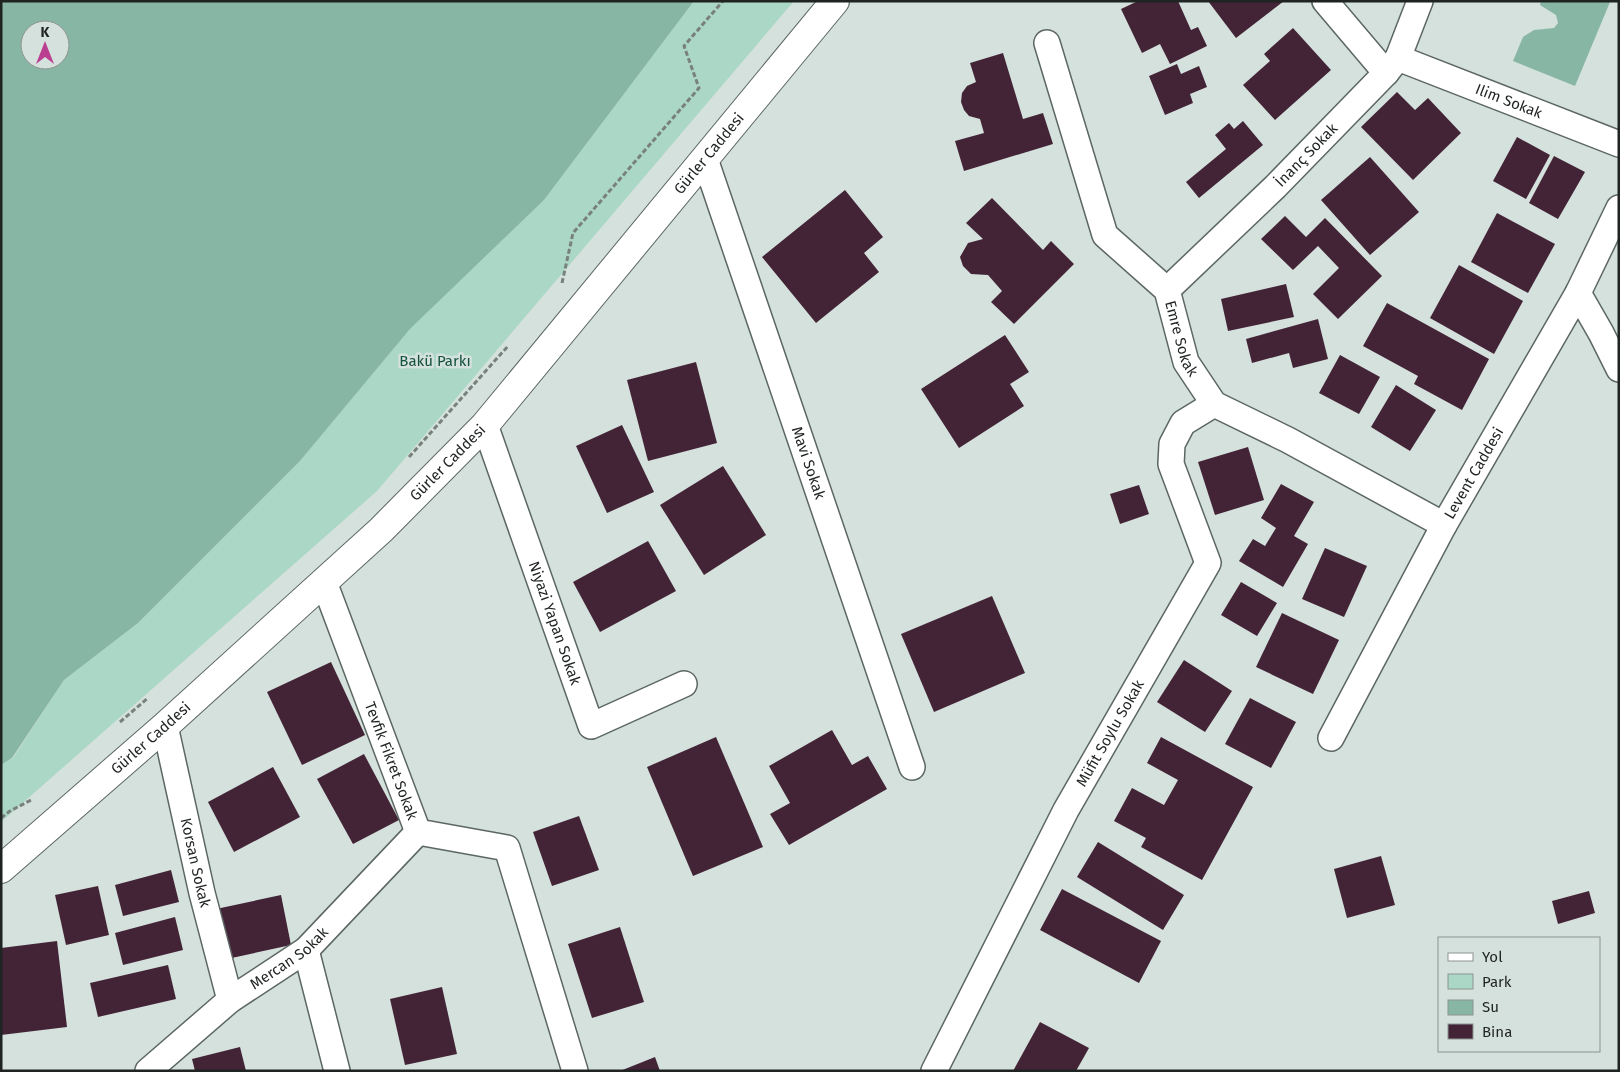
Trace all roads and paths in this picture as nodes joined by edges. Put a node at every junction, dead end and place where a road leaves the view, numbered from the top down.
1 (723, 1) edge
2 (835, 1) edge
3 (1325, 1) edge
4 (1420, 1) edge
5 (1047, 43) dead end
6 (1392, 66) junction
7 (1619, 144) edge
8 (705, 159) junction
9 (1619, 208) edge
10 (560, 289) dead end
11 (1167, 290) junction
12 (1578, 293) junction
13 (515, 340) dead end
14 (1619, 369) edge
15 (1214, 404) junction
16 (485, 424) junction
17 (403, 462) dead end
18 (1444, 524) junction
19 (324, 582) junction
20 (684, 684) dead end
21 (150, 696) dead end
22 (120, 722) dead end
23 (165, 726) junction
24 (1331, 738) dead end
25 (912, 767) dead end
26 (38, 794) dead end
27 (1, 818) edge
28 (418, 832) junction
29 (1, 869) edge
30 (306, 950) junction
31 (230, 1000) junction
32 (148, 1071) edge
33 (336, 1071) edge
34 (575, 1071) edge
35 (934, 1071) edge

1 - 10 path
2 - 8 street, Gürler Caddesi
3 - 6 street, Ilim Sokak
4 - 6 street, İnanç Sokak
5 - 11 street, Emre Sokak
6 - 7 street, Ilim Sokak
6 - 11 street, İnanç Sokak
8 - 16 street, Gürler Caddesi
8 - 25 street, Mavi Sokak
9 - 12 street, Levent Caddesi
11 - 15 street, Emre Sokak
12 - 14 street
12 - 18 street, Levent Caddesi
13 - 17 path
15 - 18 street
15 - 35 street, Müfit Soylu Sokak
16 - 19 street, Gürler Caddesi
16 - 20 street, Niyazi Yapan Sokak
18 - 24 street, Levent Caddesi
19 - 23 street, Gürler Caddesi
19 - 28 street, Tevfik Fikret Sokak
21 - 22 path
23 - 29 street, Gürler Caddesi
23 - 31 street, Korsan Sokak
26 - 27 path
28 - 30 street, Mercan Sokak
28 - 34 street, Tevfik Fikret Sokak
30 - 31 street, Mercan Sokak
30 - 33 street
31 - 32 street, Mercan Sokak

